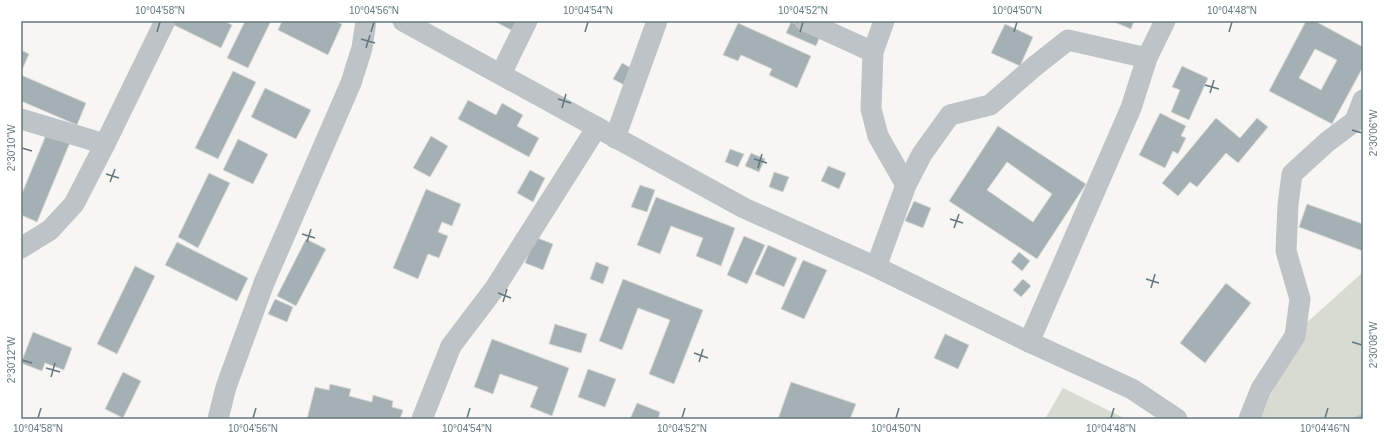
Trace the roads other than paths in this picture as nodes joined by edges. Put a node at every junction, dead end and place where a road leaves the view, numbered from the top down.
1 (165, 21) edge
2 (366, 21) edge
3 (403, 21) edge
4 (527, 21) edge
5 (657, 21) edge
6 (805, 21) edge
7 (884, 21) edge
8 (1165, 21) edge
9 (873, 52) junction
10 (1147, 58) junction
11 (501, 74) junction
12 (1363, 100) edge
13 (21, 119) edge
14 (597, 127) junction
15 (615, 138) junction
16 (105, 144) junction
17 (906, 185) junction
18 (21, 248) edge
19 (876, 267) junction
20 (1029, 342) junction
21 (218, 419) edge
22 (422, 419) edge
23 (1176, 419) edge
24 (1249, 419) edge

1 - 16 street
2 - 21 street
3 - 11 street
4 - 11 street
5 - 15 street
6 - 9 street
7 - 9 street
8 - 10 street
9 - 17 street
10 - 17 street
10 - 20 street
11 - 14 street
12 - 24 street
13 - 16 street
14 - 15 street
14 - 22 street
15 - 19 street
16 - 18 street
17 - 19 street
19 - 20 street
20 - 23 street

